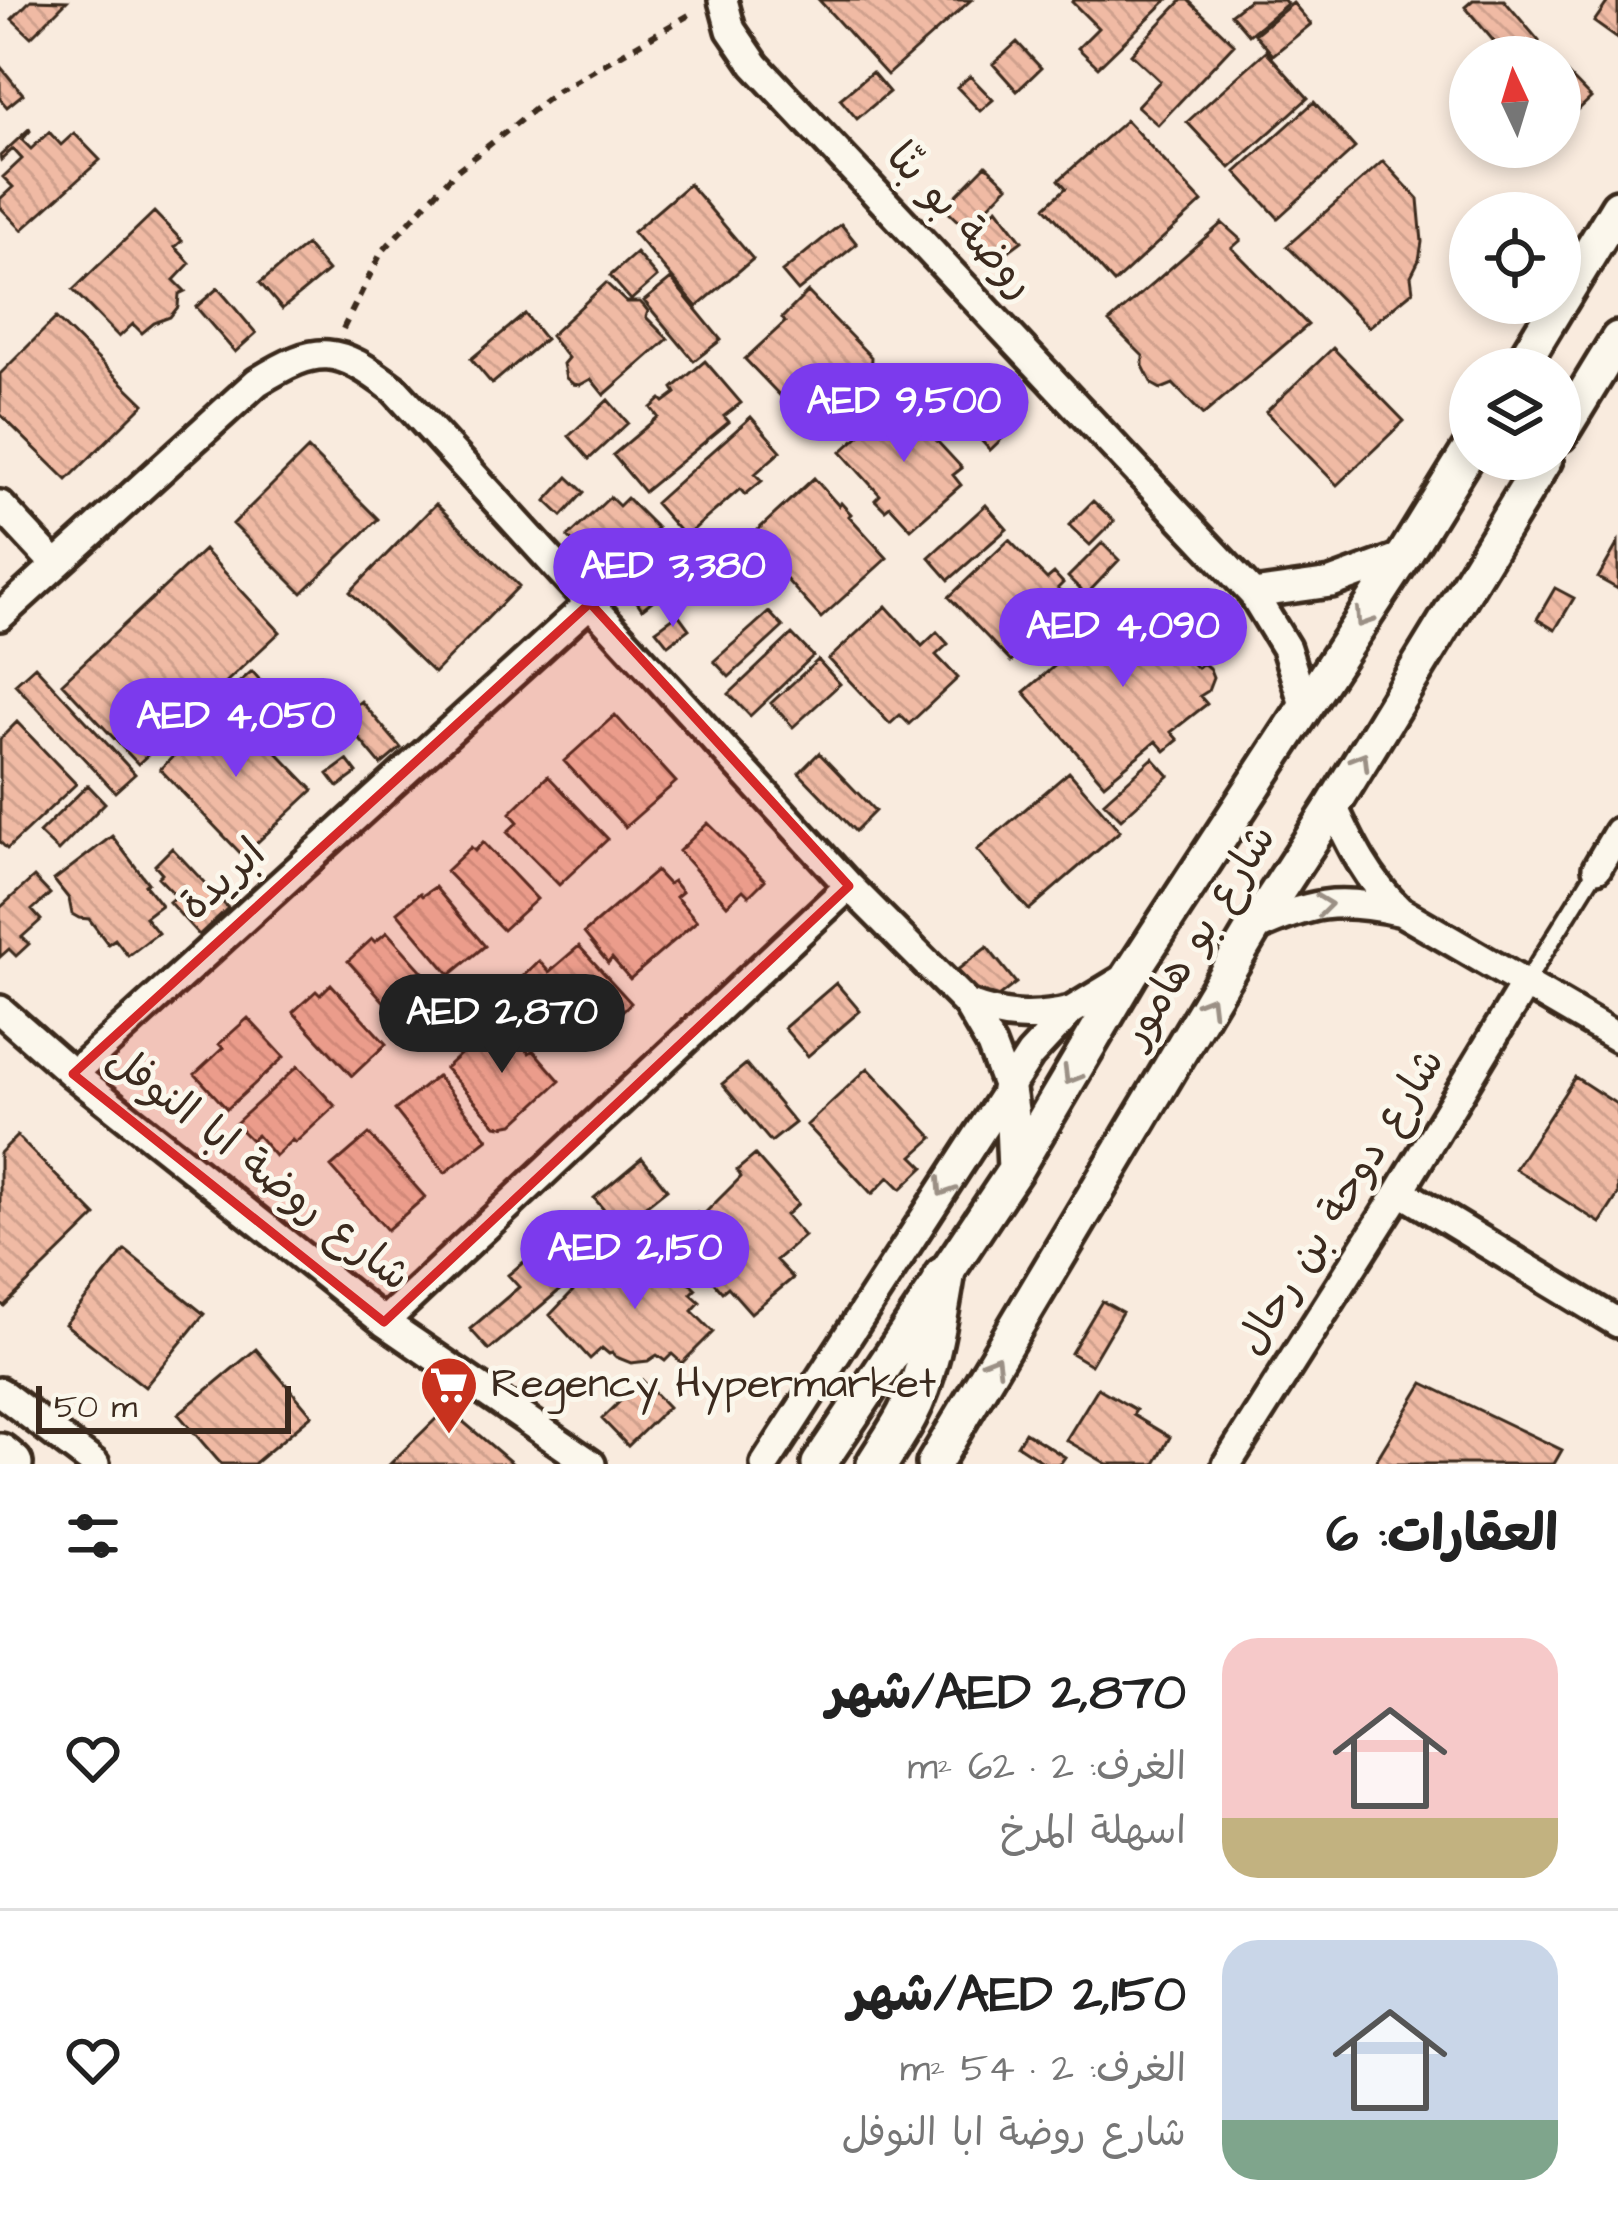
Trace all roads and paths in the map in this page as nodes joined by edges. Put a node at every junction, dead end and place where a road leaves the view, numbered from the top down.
1 (710, 5) edge
2 (1618, 207) edge
3 (1581, 268) edge
4 (1618, 339) edge
5 (330, 353) junction
6 (1581, 400) edge
7 (1451, 480) edge
8 (1532, 480) edge
9 (0, 505) edge
10 (1404, 556) junction
11 (56, 565) junction
12 (1253, 594) junction
13 (590, 603) junction
14 (0, 616) edge
15 (1305, 708) junction
16 (1333, 806) junction
17 (1618, 832) edge
18 (1597, 868) joint
19 (849, 886) junction
20 (1400, 911) junction
21 (1253, 929) junction
22 (1130, 975) junction
23 (1525, 985) junction
24 (967, 1004) junction
25 (0, 1010) edge
26 (1071, 1011) junction
27 (1618, 1038) edge
28 (73, 1074) junction
29 (1008, 1090) junction
30 (1016, 1170) junction
31 (1400, 1190) junction
32 (944, 1277) junction
33 (384, 1322) junction
34 (1618, 1323) edge
35 (0, 1392) edge
36 (0, 1454) edge
37 (12, 1464) edge
38 (95, 1464) edge
39 (591, 1464) edge
40 (765, 1464) edge
41 (819, 1464) edge
42 (877, 1464) edge
43 (934, 1464) edge
44 (1227, 1464) edge

1 - 5 path
1 - 12 street, روضة بو بنّا
2 - 3 street
4 - 6 street
5 - 11 street
5 - 13 street
7 - 10 street, شارع بو هامور
16 -> 8 street, شارع بو هامور
9 - 11 street
10 - 12 street
10 -> 15 street, شارع بو هامور
11 - 14 street
12 - 15 street, روضة بو بنّا
13 - 19 street
13 - 28 street, ابريدة
15 - 22 street, شارع بو هامور
16 - 20 street
16 - 21 street, شارع بو هامور
17 - 18 street
18 - 23 lane
19 - 24 street
19 - 33 street
21 -> 20 street
20 - 23 street
43 -> 21 street, شارع بو هامور
22 - 26 street, شارع بو هامور
22 -> 30 street, شارع بو هامور
23 - 27 street
23 - 31 street, شارع دوحة بن رحال
24 - 26 street
24 - 29 street
25 - 28 street, شارع روضة ابا النوفل
26 - 29 street, شارع بو هامور
28 - 33 street, شارع روضة ابا النوفل
29 - 30 street
29 -> 40 street, شارع بو هامور
30 - 32 street, شارع بو هامور
31 - 34 street
31 - 44 street, شارع دوحة بن رحال
32 - 41 street, شارع بو هامور
32 - 42 main road
33 - 39 street, شارع روضة ابا النوفل
35 - 38 street
36 - 37 main road

